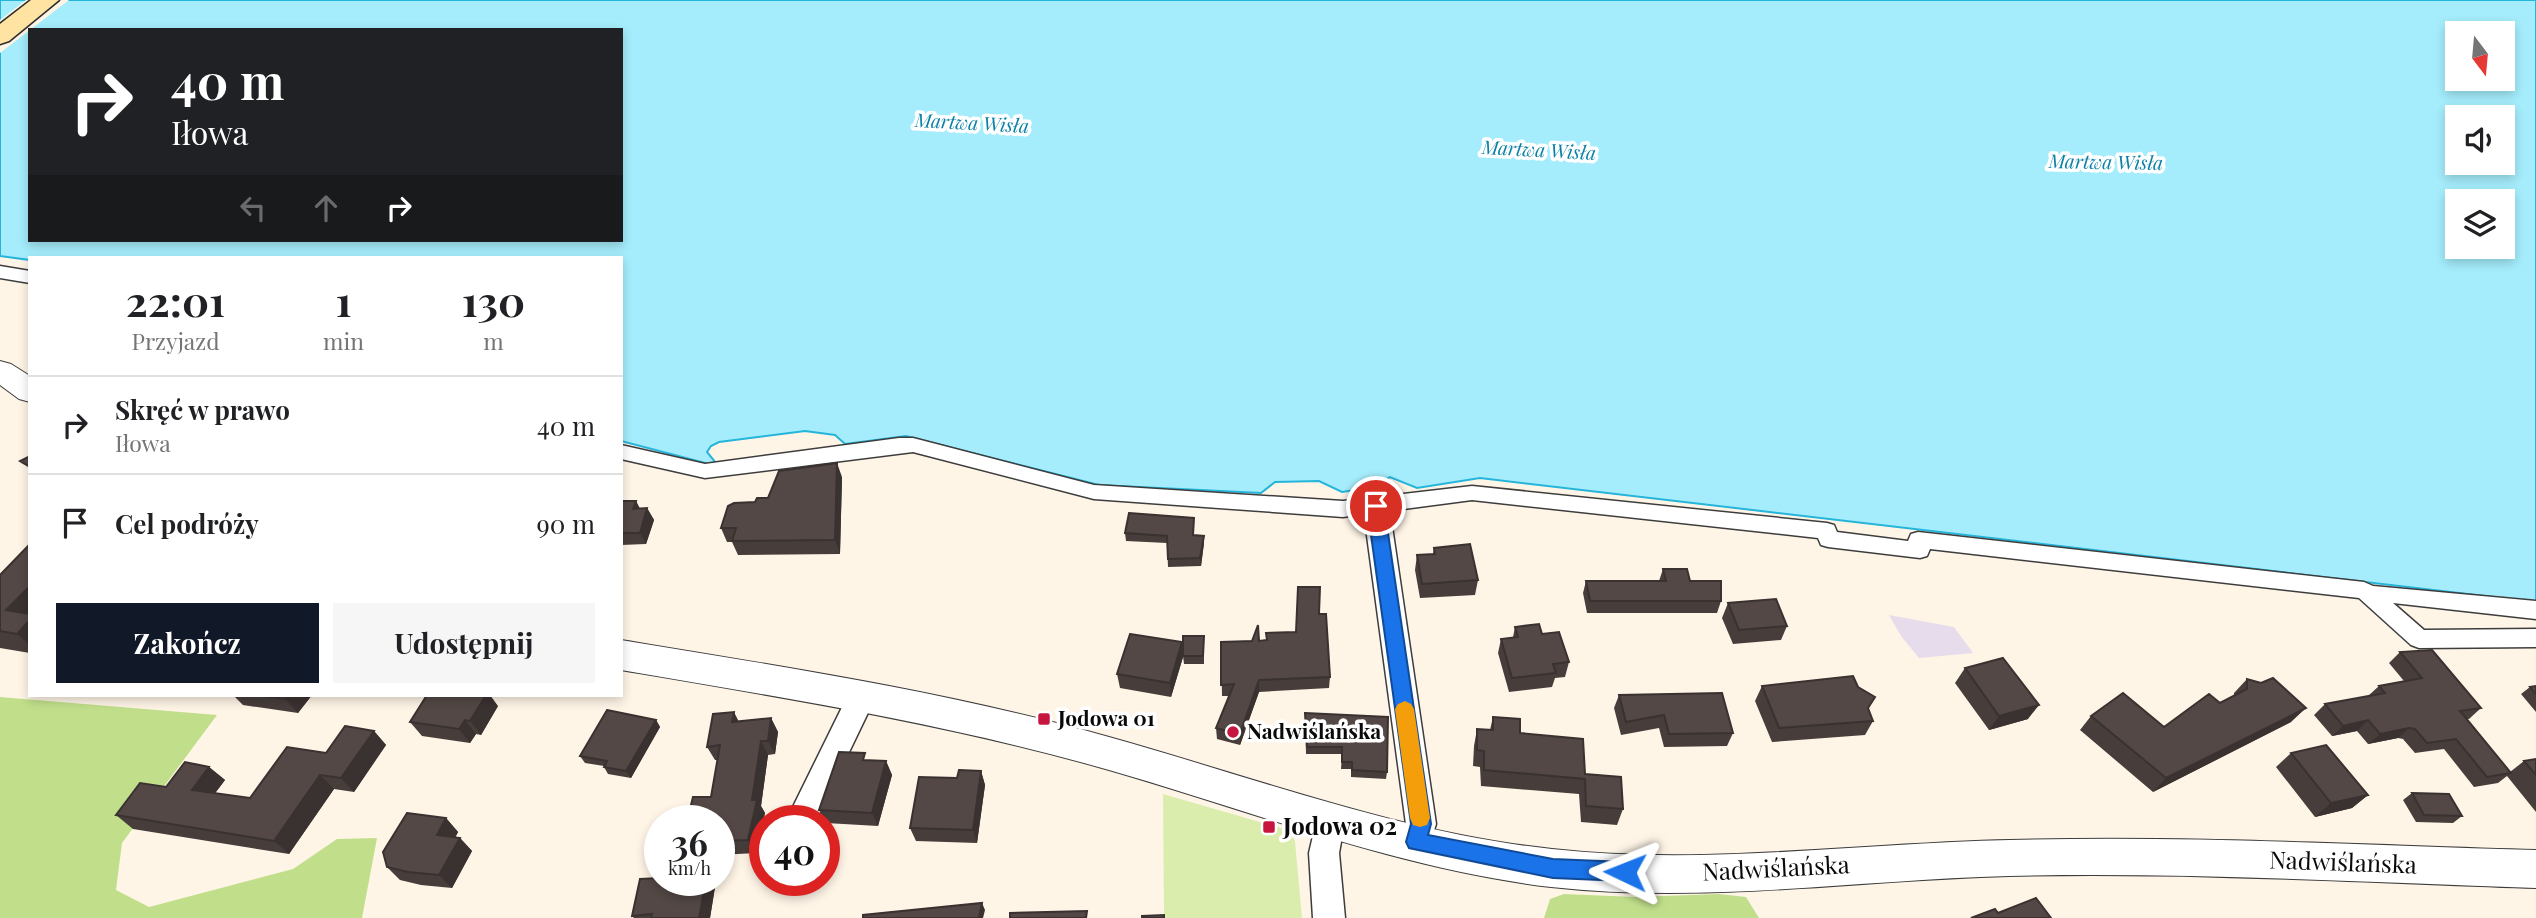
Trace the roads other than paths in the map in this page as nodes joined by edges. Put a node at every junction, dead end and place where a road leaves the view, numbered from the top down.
1 (47, 0) edge
2 (0, 36) edge
3 (0, 272) edge
4 (28, 276) edge
5 (0, 372) edge
6 (28, 390) edge
7 (623, 452) edge
8 (1376, 506) junction
9 (2376, 593) dead end
10 (2536, 610) edge
11 (2536, 638) edge
12 (623, 655) edge
13 (862, 696) junction
14 (809, 805) edge
15 (1330, 820) junction
16 (1416, 842) junction
17 (2536, 869) edge
18 (1329, 918) edge

1 - 2 main road
3 - 4 street
5 - 6 street
7 - 8 street
8 - 11 street
8 - 16 street
9 - 10 street
12 - 13 street, Nadwiślańska
13 - 14 street
13 - 15 street, Nadwiślańska
15 - 16 street, Nadwiślańska
15 - 18 street
16 - 17 street, Nadwiślańska

